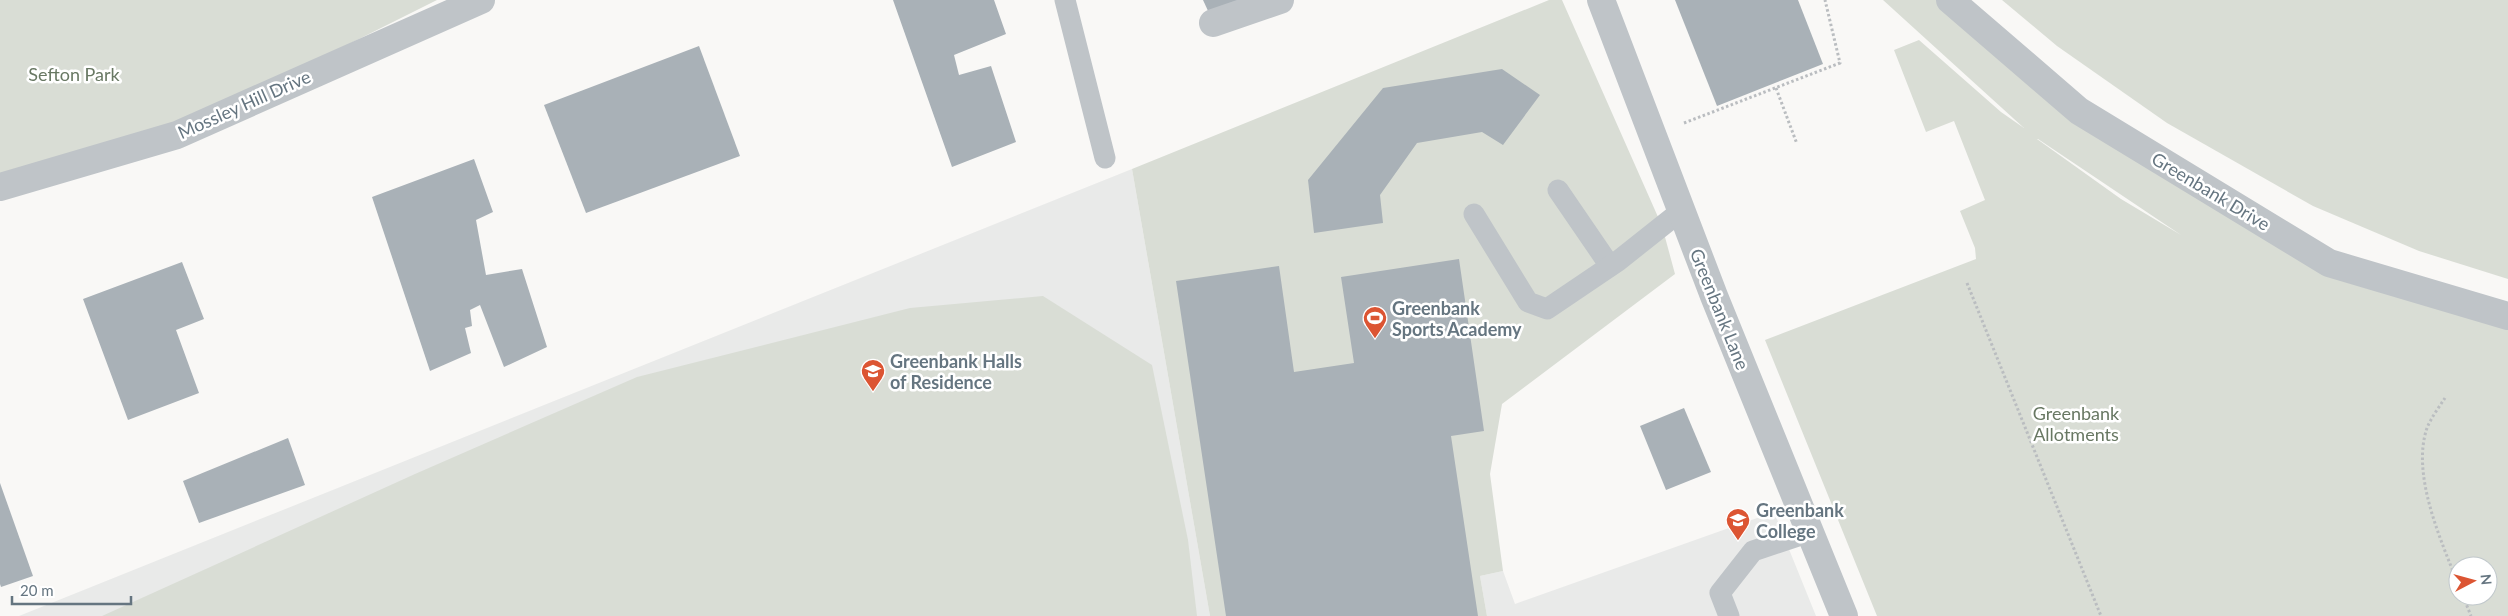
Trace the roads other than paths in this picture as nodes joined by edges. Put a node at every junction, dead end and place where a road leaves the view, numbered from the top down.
1 (481, 0) edge
2 (1065, 0) edge
3 (1280, 0) edge
4 (1601, 0) edge
5 (1950, 0) edge
6 (1213, 23) dead end
7 (1105, 158) dead end
8 (0, 187) edge
9 (1558, 190) dead end
10 (1681, 211) junction
11 (1474, 214) dead end
12 (1610, 266) junction
13 (2508, 316) edge
14 (1810, 532) junction
15 (1729, 616) edge
16 (1844, 616) edge

1 - 8 street, Mossley Hill Drive
2 - 7 lane
3 - 6 street
4 - 10 street, Greenbank Lane
5 - 13 street, Greenbank Drive
9 - 12 lane
10 - 12 lane
10 - 14 street, Greenbank Lane
11 - 12 lane
14 - 15 lane
14 - 16 street, Greenbank Lane

